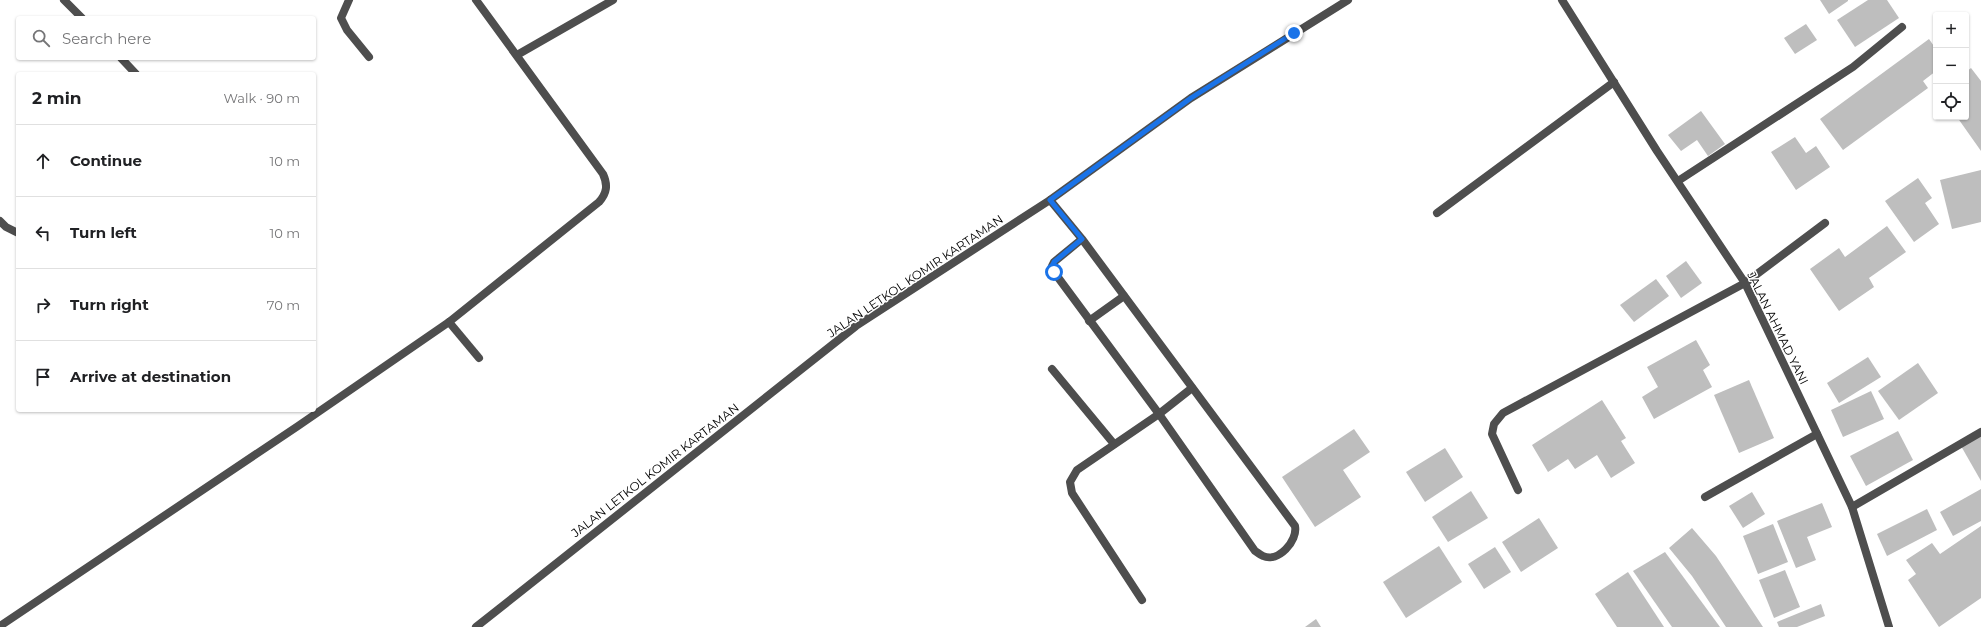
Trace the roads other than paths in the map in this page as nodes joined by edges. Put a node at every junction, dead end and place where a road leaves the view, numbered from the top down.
1 (64, 0) edge
2 (349, 0) edge
3 (476, 0) edge
4 (613, 0) edge
5 (1348, 0) edge
6 (1562, 0) edge
7 (80, 16) edge
8 (1902, 27) dead end
9 (517, 55) junction
10 (369, 57) dead end
11 (123, 60) edge
12 (134, 72) edge
13 (1614, 82) junction
14 (1678, 181) junction
15 (1050, 200) junction
16 (1437, 213) dead end
17 (0, 221) edge
18 (1825, 223) dead end
19 (16, 232) edge
20 (1082, 239) junction
21 (1745, 283) junction
22 (1124, 296) junction
23 (1089, 321) junction
24 (449, 322) junction
25 (479, 358) dead end
26 (1052, 369) dead end
27 (1192, 388) junction
28 (1158, 414) junction
29 (1981, 432) edge
30 (1817, 434) junction
31 (1114, 444) junction
32 (1518, 490) dead end
33 (1705, 497) dead end
34 (1852, 507) junction
35 (1142, 600) dead end
36 (0, 626) edge
37 (476, 627) edge
38 (1889, 627) edge

1 - 7 street
2 - 10 street
3 - 9 street
4 - 9 street
5 - 15 street, JALAN LETKOL KOMIR KARTAMAN
6 - 13 street, JALAN AHMAD YANI
8 - 14 street
9 - 24 street
11 - 12 street
13 - 14 street, JALAN AHMAD YANI
13 - 16 street
14 - 21 street, JALAN AHMAD YANI
15 - 20 street
15 - 37 street, JALAN LETKOL KOMIR KARTAMAN
17 - 19 street
18 - 21 street
20 - 22 street
20 - 23 street
21 - 30 street, JALAN AHMAD YANI
21 - 32 street
22 - 23 street
22 - 27 street
23 - 28 street
24 - 25 street
24 - 36 street
26 - 31 street
27 - 28 street
27 - 28 street
28 - 31 street
29 - 34 street
30 - 33 street
30 - 34 street, JALAN AHMAD YANI
31 - 35 street
34 - 38 street, JALAN AHMAD YANI

